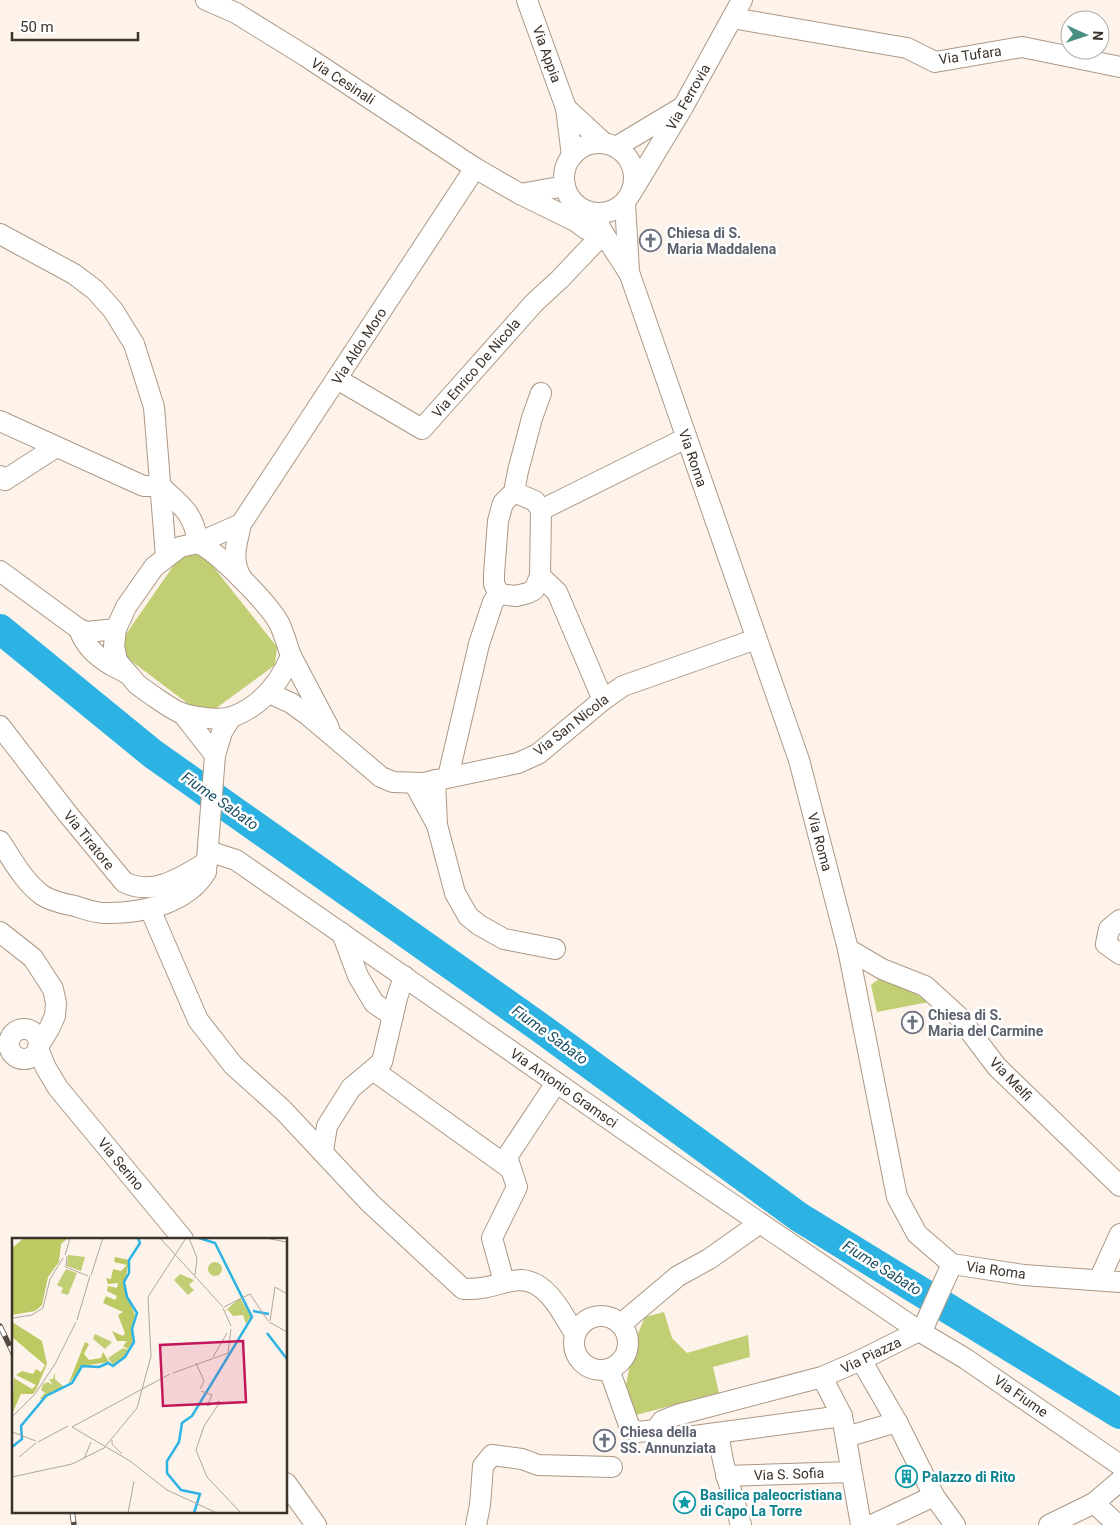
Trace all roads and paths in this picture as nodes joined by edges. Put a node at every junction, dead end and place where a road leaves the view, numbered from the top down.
1 (206, 0) edge
2 (527, 0) edge
3 (742, 0) edge
4 (732, 18) junction
5 (1120, 67) edge
6 (683, 107) junction
7 (566, 108) junction
8 (610, 145) junction
9 (572, 156) junction
10 (475, 168) junction
11 (565, 186) junction
12 (520, 194) junction
13 (628, 198) junction
14 (585, 218) junction
15 (0, 234) edge
16 (599, 238) junction
17 (616, 251) junction
18 (630, 275) junction
19 (337, 380) junction
20 (541, 393) dead end
21 (0, 421) edge
22 (686, 438) junction
23 (56, 447) junction
24 (0, 476) edge
25 (160, 486) junction
26 (514, 492) junction
27 (187, 510) junction
28 (541, 510) junction
29 (241, 524) junction
30 (198, 543) junction
31 (166, 557) junction
32 (0, 571) edge
33 (540, 576) junction
34 (244, 581) junction
35 (499, 594) junction
36 (79, 629) junction
37 (116, 629) junction
38 (756, 639) junction
39 (291, 656) junction
40 (129, 675) junction
41 (269, 693) junction
42 (603, 700) junction
43 (182, 714) junction
44 (231, 717) junction
45 (0, 726) edge
46 (334, 739) junction
47 (216, 755) junction
48 (442, 779) junction
49 (414, 783) junction
50 (437, 825) junction
51 (0, 841) edge
52 (207, 857) junction
53 (150, 909) junction
54 (1120, 920) edge
55 (0, 932) edge
56 (342, 933) junction
57 (555, 949) dead end
58 (848, 949) junction
59 (1120, 954) edge
60 (404, 976) junction
61 (46, 980) junction
62 (393, 1016) junction
63 (12, 1038) edge
64 (38, 1048) junction
65 (373, 1070) junction
66 (556, 1083) junction
67 (58, 1088) junction
68 (323, 1151) junction
69 (511, 1169) junction
70 (1120, 1186) edge
71 (760, 1223) junction
72 (1120, 1234) edge
73 (182, 1238) edge
74 (952, 1264) junction
75 (1099, 1280) junction
76 (504, 1282) junction
77 (1120, 1282) edge
78 (621, 1324) junction
79 (922, 1327) junction
80 (575, 1334) junction
81 (861, 1360) junction
82 (609, 1369) junction
83 (822, 1377) junction
84 (842, 1416) junction
85 (897, 1422) junction
86 (656, 1430) junction
87 (719, 1433) junction
88 (846, 1437) junction
89 (1120, 1465) edge
90 (612, 1468) dead end
91 (851, 1472) junction
92 (726, 1476) junction
93 (1120, 1481) edge
94 (288, 1486) edge
95 (934, 1496) junction
96 (1094, 1504) junction
97 (316, 1525) edge
98 (476, 1525) edge
99 (742, 1525) edge
100 (861, 1525) edge
101 (872, 1525) edge
102 (955, 1525) edge
103 (1049, 1525) edge
104 (1118, 1525) edge

1 - 10 street, Via Cesinali
2 - 7 street, Via Appia
3 - 4 street, Via Ferrovia
4 - 5 street, Via Tufara
4 - 6 street, Via Ferrovia
6 - 8 street
6 - 13 street, Via Ferrovia
7 - 8 street, Via Appia
7 - 9 street, Via Appia
8 - 9 street
8 - 13 street
9 - 11 street
10 - 12 street, Via Cesinali
10 - 19 street, Via Aldo Moro
11 - 12 street
11 - 14 street
12 - 14 street, Via Cesinali
13 - 14 street
13 - 18 street, Via Roma
14 - 16 street, Via Roma
14 - 17 street, Via Roma
15 - 25 street
16 - 17 street, Via Roma
16 - 19 street, Via Enrico De Nicola
17 - 18 street, Via Roma
18 - 22 street, Via Roma
19 - 29 street, Via Aldo Moro
20 - 26 street
21 - 23 street
22 - 28 street
22 - 38 street, Via Roma
23 - 24 street
23 - 25 street
25 - 27 street
25 - 31 street
26 - 28 street
26 - 35 street
27 - 29 street
27 - 30 street
28 - 33 street
29 - 30 street
29 - 34 street
30 - 31 street
30 - 34 street
31 - 37 street
32 - 36 street
33 - 35 street
33 - 42 street
34 - 39 street
35 - 48 street
36 - 37 street
36 - 40 street
37 - 40 street
38 - 42 street, Via San Nicola
38 - 58 street, Via Roma
39 - 41 street
39 - 46 street, Via San Nicola
40 - 43 street
41 - 44 street
41 - 46 street, Via San Nicola
42 - 48 street, Via San Nicola
43 - 44 street
43 - 47 street
44 - 47 street
45 - 52 street, Via Tiratore
46 - 49 street, Via San Nicola
47 - 52 street
48 - 49 street, Via San Nicola
48 - 50 street
49 - 50 street
50 - 57 street
51 - 53 street
52 - 53 street
52 - 56 street, Via Antonio Gramsci
53 - 68 street
54 - 59 street
55 - 61 street
56 - 60 street, Via Antonio Gramsci
56 - 62 street
58 - 70 street, Via Melfi
58 - 74 street, Via Roma
60 - 62 street
60 - 66 street, Via Antonio Gramsci
61 - 63 street
61 - 64 street
62 - 65 street
63 - 64 street
63 - 67 street, Via Serino
64 - 67 street, Via Serino
65 - 68 street
65 - 69 street
66 - 69 street
66 - 71 street, Via Antonio Gramsci
67 - 73 street, Via Serino
68 - 76 street
69 - 76 street
71 - 78 street
71 - 79 street, Via Antonio Gramsci
72 - 75 street
74 - 75 street, Via Roma
74 - 79 street
75 - 77 street, Via Roma
76 - 80 street
78 - 80 street
78 - 82 street
79 - 81 street, Via Piazza
79 - 89 street, Via Fiume
80 - 82 street
81 - 83 street, Via Piazza
81 - 85 street
82 - 86 street
83 - 84 street
83 - 86 street, Via Piazza
84 - 87 street
84 - 88 street
85 - 88 street
85 - 95 street
86 - 87 street
87 - 92 street
88 - 91 street
90 - 98 street
91 - 92 street, Via S. Sofia
91 - 100 street
92 - 99 street
93 - 96 street
94 - 97 street
95 - 101 street
95 - 102 street
96 - 103 street
96 - 104 street

